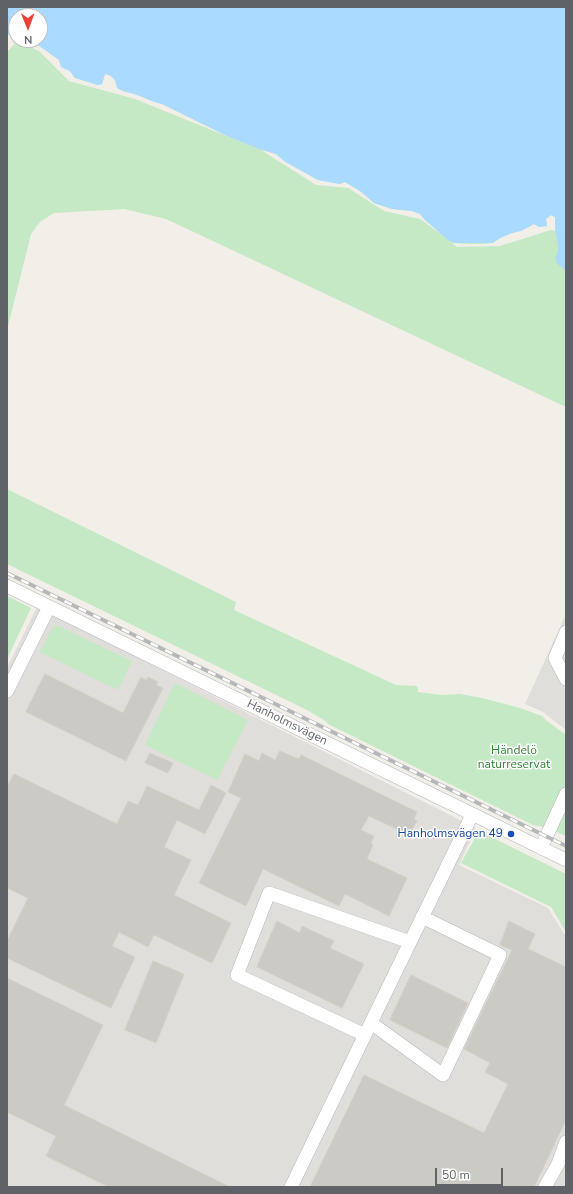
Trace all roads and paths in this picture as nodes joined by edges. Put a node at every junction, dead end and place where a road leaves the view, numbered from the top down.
1 (7, 586) edge
2 (49, 607) junction
3 (566, 632) edge
4 (566, 679) edge
5 (7, 691) edge
6 (566, 794) edge
7 (472, 814) junction
8 (541, 848) junction
9 (566, 860) edge
10 (422, 917) junction
11 (410, 942) junction
12 (371, 1022) junction
13 (365, 1035) junction
14 (566, 1142) edge
15 (291, 1187) edge
16 (545, 1187) edge

1 - 2 street, Hanholmsvägen
2 - 5 street
2 - 7 street, Hanholmsvägen
3 - 4 street
6 - 8 street
7 - 8 street, Hanholmsvägen
7 - 10 street
8 - 9 street, Hanholmsvägen
10 - 11 street
10 - 12 street
11 - 12 street
11 - 13 street
12 - 13 street
13 - 15 street
14 - 16 street

